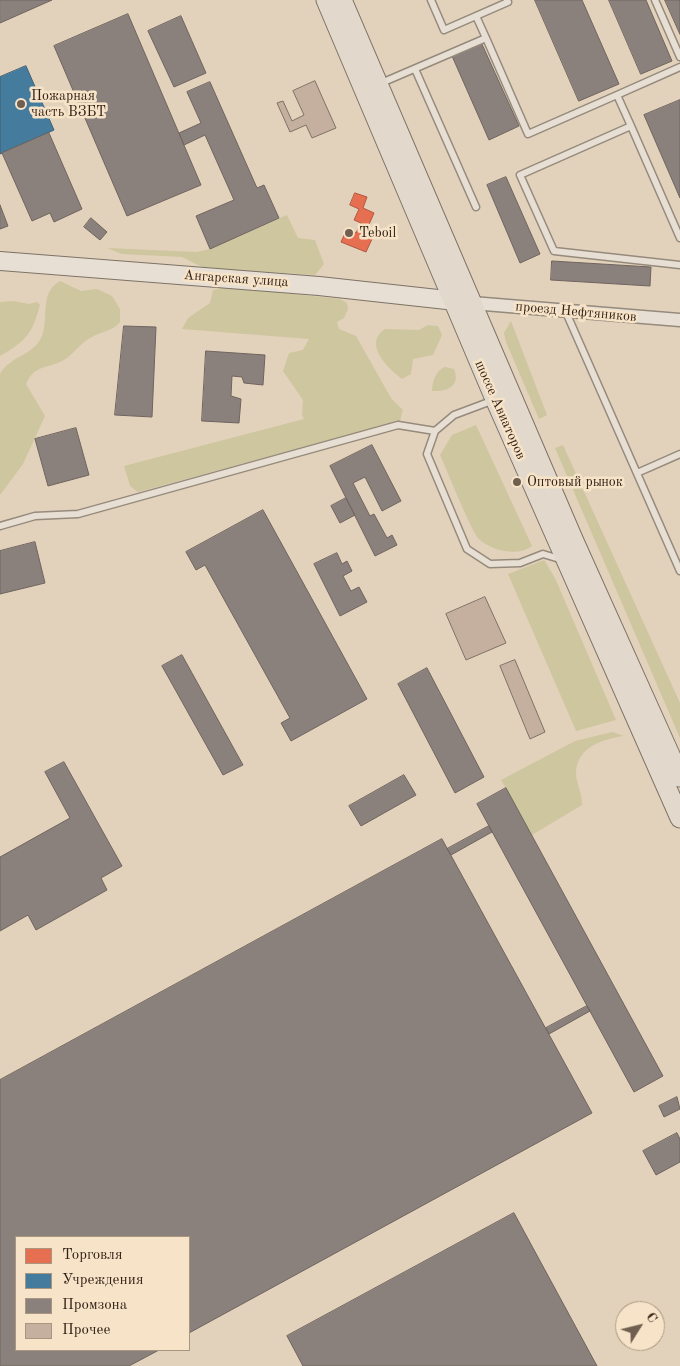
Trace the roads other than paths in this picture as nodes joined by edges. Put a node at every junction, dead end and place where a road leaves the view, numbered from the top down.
1 (326, 0) edge
2 (342, 0) edge
3 (431, 0) edge
4 (507, 0) edge
5 (655, 0) edge
6 (476, 16) junction
7 (486, 38) junction
8 (680, 57) edge
9 (680, 67) edge
10 (415, 69) junction
11 (379, 84) junction
12 (617, 95) junction
13 (631, 126) junction
14 (476, 207) dead end
15 (680, 238) edge
16 (0, 261) edge
17 (680, 265) edge
18 (453, 301) junction
19 (472, 303) junction
20 (565, 310) junction
21 (680, 320) edge
22 (495, 400) junction
23 (435, 432) junction
24 (680, 454) edge
25 (637, 473) junction
26 (0, 526) edge
27 (566, 561) junction
28 (680, 570) edge
29 (680, 777) edge
30 (680, 818) edge

1 - 18 main road, шоссе Авиаторов
2 - 11 main road, шоссе Авиаторов
3 - 6 lane
4 - 6 lane
5 - 8 lane
6 - 7 lane
7 - 10 lane
7 - 12 lane
9 - 12 lane
10 - 11 lane
10 - 14 lane
11 - 19 main road, шоссе Авиаторов
12 - 13 lane
13 - 15 lane
13 - 17 lane
16 - 18 main road, Ангарская улица
18 - 19 main road, Ангарская улица
18 - 22 main road, шоссе Авиаторов
19 - 20 street, проезд Нефтяников
19 - 29 main road, шоссе Авиаторов
20 - 21 street, проезд Нефтяников
20 - 25 lane
22 - 23 lane
22 - 27 main road, шоссе Авиаторов
23 - 26 lane
23 - 27 lane
24 - 25 lane
25 - 28 lane
27 - 30 main road, шоссе Авиаторов

